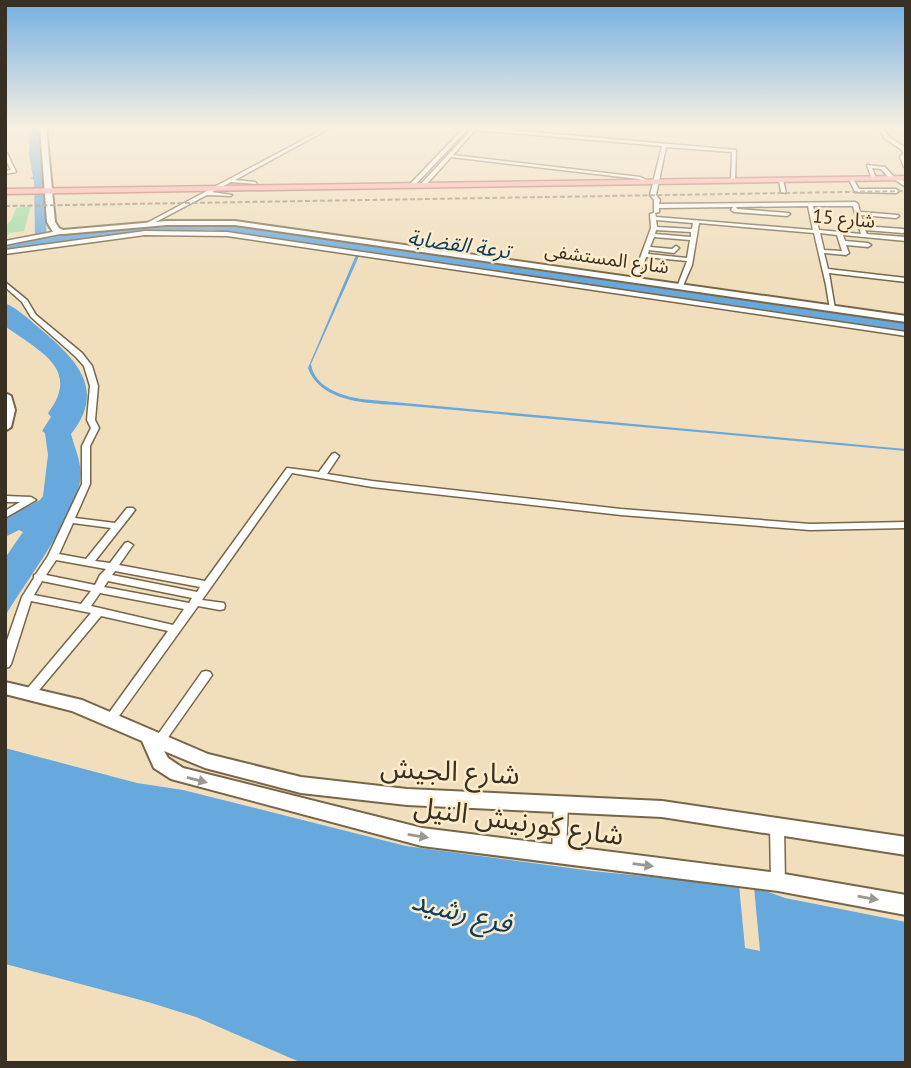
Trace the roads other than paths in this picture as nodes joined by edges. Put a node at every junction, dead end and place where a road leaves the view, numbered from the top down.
1 (49, 177) edge
2 (237, 177) edge
3 (420, 177) edge
4 (430, 177) edge
5 (633, 177) edge
6 (655, 177) edge
7 (733, 177) edge
8 (871, 178) junction
9 (894, 178) junction
10 (906, 178) edge
11 (851, 179) junction
12 (781, 180) junction
13 (229, 181) junction
14 (733, 181) junction
15 (653, 182) junction
16 (255, 183) dead end
17 (423, 185) junction
18 (412, 186) junction
19 (906, 186) edge
20 (211, 191) junction
21 (875, 191) junction
22 (896, 191) dead end
23 (8, 192) edge
24 (784, 192) dead end
25 (51, 195) junction
26 (229, 195) dead end
27 (735, 204) junction
28 (786, 204) junction
29 (810, 204) junction
30 (711, 205) junction
31 (655, 212) junction
32 (857, 213) junction
33 (787, 214) junction
34 (896, 216) dead end
35 (696, 222) junction
36 (712, 223) junction
37 (148, 224) junction
38 (59, 229) junction
39 (788, 229) junction
40 (653, 231) junction
41 (902, 231) dead end
42 (816, 232) junction
43 (863, 232) junction
44 (839, 233) junction
45 (694, 235) junction
46 (906, 239) edge
47 (5, 243) edge
48 (842, 243) junction
49 (868, 245) dead end
50 (676, 248) dead end
51 (820, 251) junction
52 (5, 252) edge
53 (646, 252) junction
54 (690, 260) junction
55 (826, 271) junction
56 (635, 280) junction
57 (906, 280) edge
58 (5, 284) edge
59 (680, 287) junction
60 (832, 309) junction
61 (906, 319) edge
62 (906, 334) edge
63 (5, 396) edge
64 (5, 428) edge
65 (335, 456) dead end
66 (322, 475) junction
67 (5, 499) edge
68 (130, 510) dead end
69 (5, 515) edge
70 (70, 520) junction
71 (906, 525) edge
72 (117, 526) junction
73 (128, 545) dead end
74 (53, 556) junction
75 (89, 562) junction
76 (111, 566) junction
77 (38, 577) junction
78 (104, 577) junction
79 (207, 585) junction
80 (97, 588) junction
81 (27, 597) junction
82 (195, 602) junction
83 (220, 606) dead end
84 (83, 608) junction
85 (99, 611) junction
86 (175, 629) junction
87 (5, 663) edge
88 (206, 676) dead end
89 (5, 688) edge
90 (31, 692) junction
91 (110, 720) junction
92 (153, 741) junction
93 (561, 804) junction
94 (777, 826) junction
95 (906, 846) edge
96 (559, 854) junction
97 (778, 882) junction
98 (906, 905) edge

1 - 25 main road
2 - 13 street
3 - 18 street
4 - 17 street
5 - 15 street
6 - 15 street
7 - 14 street
8 - 9 main road
8 - 11 main road
8 - 21 street
9 - 10 main road
9 - 19 street
11 - 12 main road
11 - 21 street
12 - 14 main road
12 - 24 street
13 - 16 street
13 - 20 street
14 - 15 main road
15 - 17 main road
15 - 31 street
17 - 18 main road
18 - 20 main road
20 - 25 main road
20 - 26 street
20 - 37 street
21 - 22 street
23 - 25 main road
25 - 38 main road
27 - 28 street
27 - 30 street
27 - 33 street
28 - 29 street
28 - 33 street
29 - 32 street
29 - 42 street
30 - 31 street
30 - 36 street
31 - 35 street, شارع 15
31 - 40 street
32 - 34 street
32 - 43 street
33 - 39 street
35 - 36 street, شارع 15
35 - 45 street
36 - 39 street, شارع 15
37 - 38 main road, شارع المستشفى
37 - 56 main road, شارع المستشفى
38 - 47 street
39 - 42 street, شارع 15
40 - 45 street
40 - 53 street
41 - 43 street
42 - 44 street, شارع 15
42 - 51 street
43 - 44 street, شارع 15
43 - 46 street, شارع 15
44 - 48 street
45 - 54 street
48 - 49 street
48 - 51 street
50 - 53 street
51 - 55 street
52 - 62 street
53 - 54 street
53 - 56 street
54 - 59 street
55 - 57 street
55 - 60 street
56 - 59 main road, شارع المستشفى
58 - 70 street
59 - 60 main road, شارع المستشفى
60 - 61 main road, شارع المستشفى
63 - 64 main road
65 - 66 street
66 - 71 street
66 - 79 street
67 - 69 street
68 - 72 street
70 - 72 street
70 - 74 street
72 - 75 street
73 - 76 street
74 - 75 street
74 - 77 street
75 - 76 street
76 - 78 street
76 - 79 street
77 - 80 street
77 - 81 street
78 - 80 street
78 - 82 street
79 - 82 street
80 - 82 street
80 - 84 street
81 - 84 street
81 - 87 street
82 - 83 street
82 - 86 street
84 - 85 street
85 - 86 street
85 - 90 street
86 - 91 street
88 - 92 street
89 - 90 main road, شارع الجيش
90 - 91 main road, شارع الجيش
91 - 92 main road, شارع الجيش
92 - 93 main road, شارع الجيش
92 -> 96 main road, شارع كورنيش النيل
93 - 94 main road, شارع الجيش
93 - 96 street
94 - 95 main road, شارع الجيش
94 - 97 street
96 -> 97 main road, شارع كورنيش النيل
97 -> 98 main road, شارع كورنيش النيل

